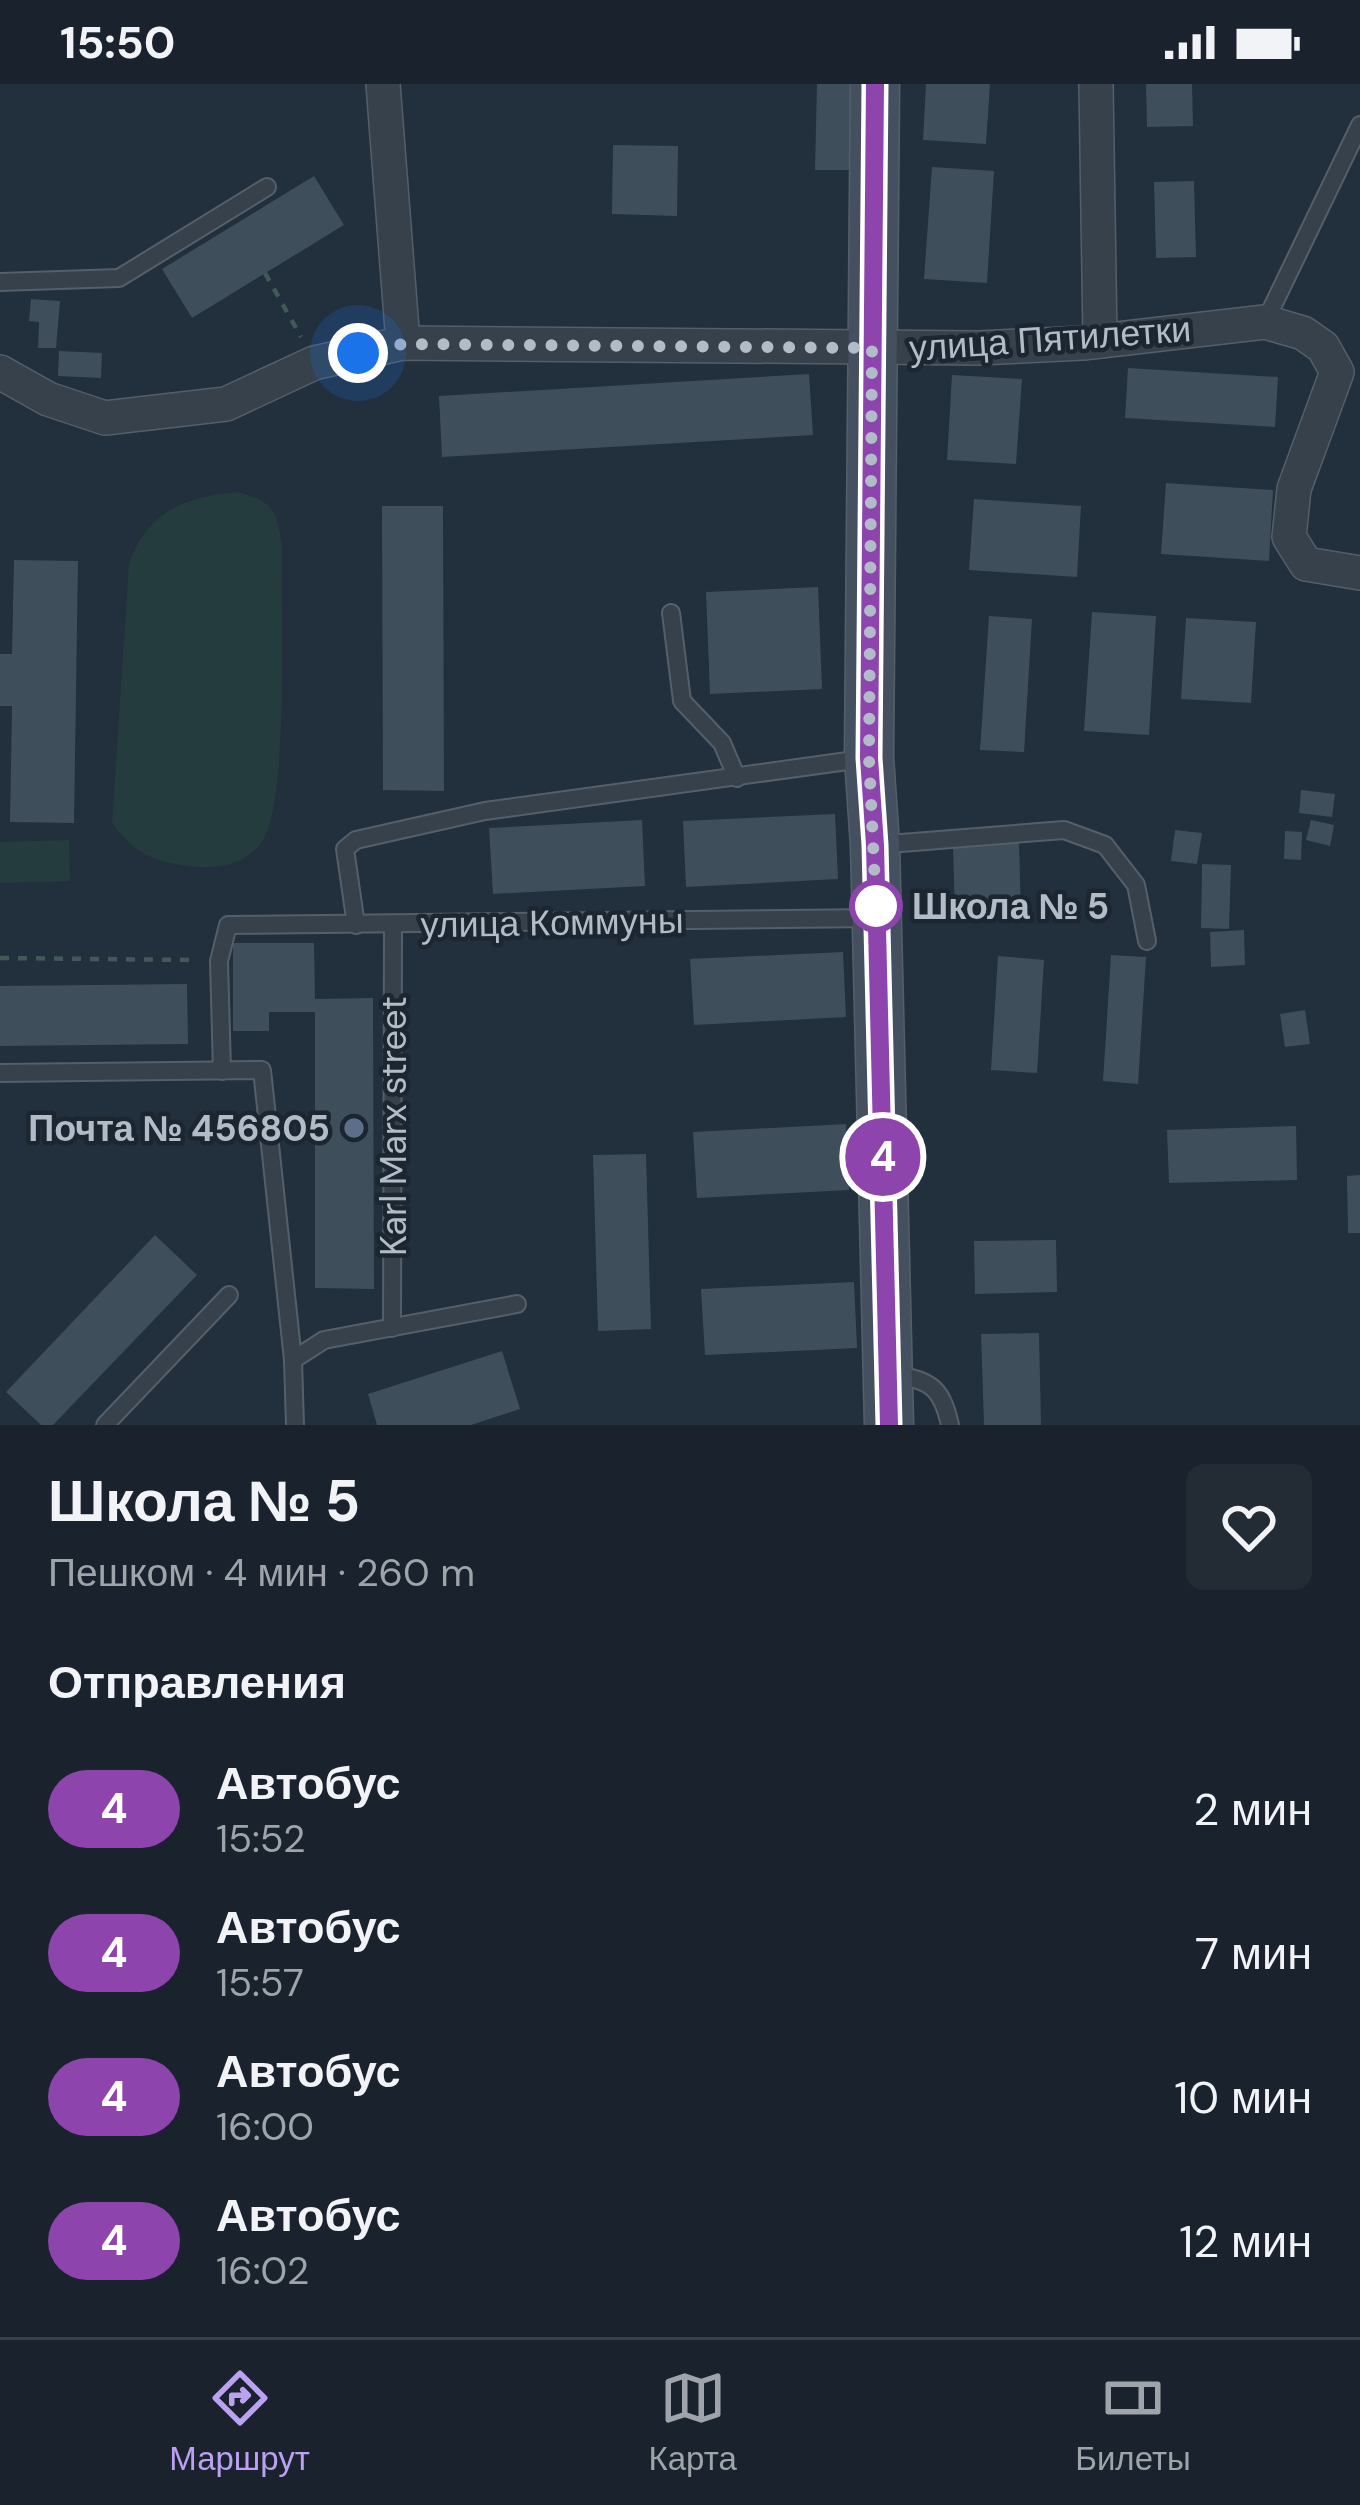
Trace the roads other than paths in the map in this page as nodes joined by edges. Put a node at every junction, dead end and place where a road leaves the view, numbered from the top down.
1 (383, 84) edge
2 (875, 84) edge
3 (1096, 84) edge
4 (1360, 125) edge
5 (267, 187) dead end
6 (0, 281) edge
7 (1265, 322) junction
8 (1100, 341) junction
9 (403, 344) junction
10 (872, 348) junction
11 (0, 372) edge
12 (1360, 573) edge
13 (671, 614) dead end
14 (869, 758) junction
15 (737, 778) junction
16 (875, 845) junction
17 (876, 917) junction
18 (393, 924) junction
19 (356, 925) junction
20 (1147, 941) dead end
21 (221, 1071) junction
22 (0, 1072) edge
23 (229, 1295) dead end
24 (517, 1304) dead end
25 (392, 1328) junction
26 (293, 1360) junction
27 (888, 1374) junction
28 (105, 1425) edge
29 (295, 1425) edge
30 (889, 1425) edge
31 (950, 1425) edge

1 - 9 street
2 - 10 street
3 - 8 street
4 - 7 lane
5 - 6 lane
7 - 8 street, улица Пятилетки
7 - 12 street, улица Пятилетки
8 - 10 street, улица Пятилетки
9 - 10 street, улица Пятилетки
9 - 11 street, улица Пятилетки
10 - 14 street
13 - 15 lane
14 - 15 lane
14 - 16 street
15 - 19 lane
16 - 17 street
16 - 20 lane
17 - 18 lane, улица Коммуны
17 - 27 street
18 - 19 lane, улица Коммуны
18 - 25 lane, Karl Marx street
19 - 21 lane, улица Коммуны
21 - 22 lane
21 - 26 lane
23 - 28 lane
24 - 25 lane
25 - 26 lane
26 - 29 lane
27 - 30 street
27 - 31 lane

